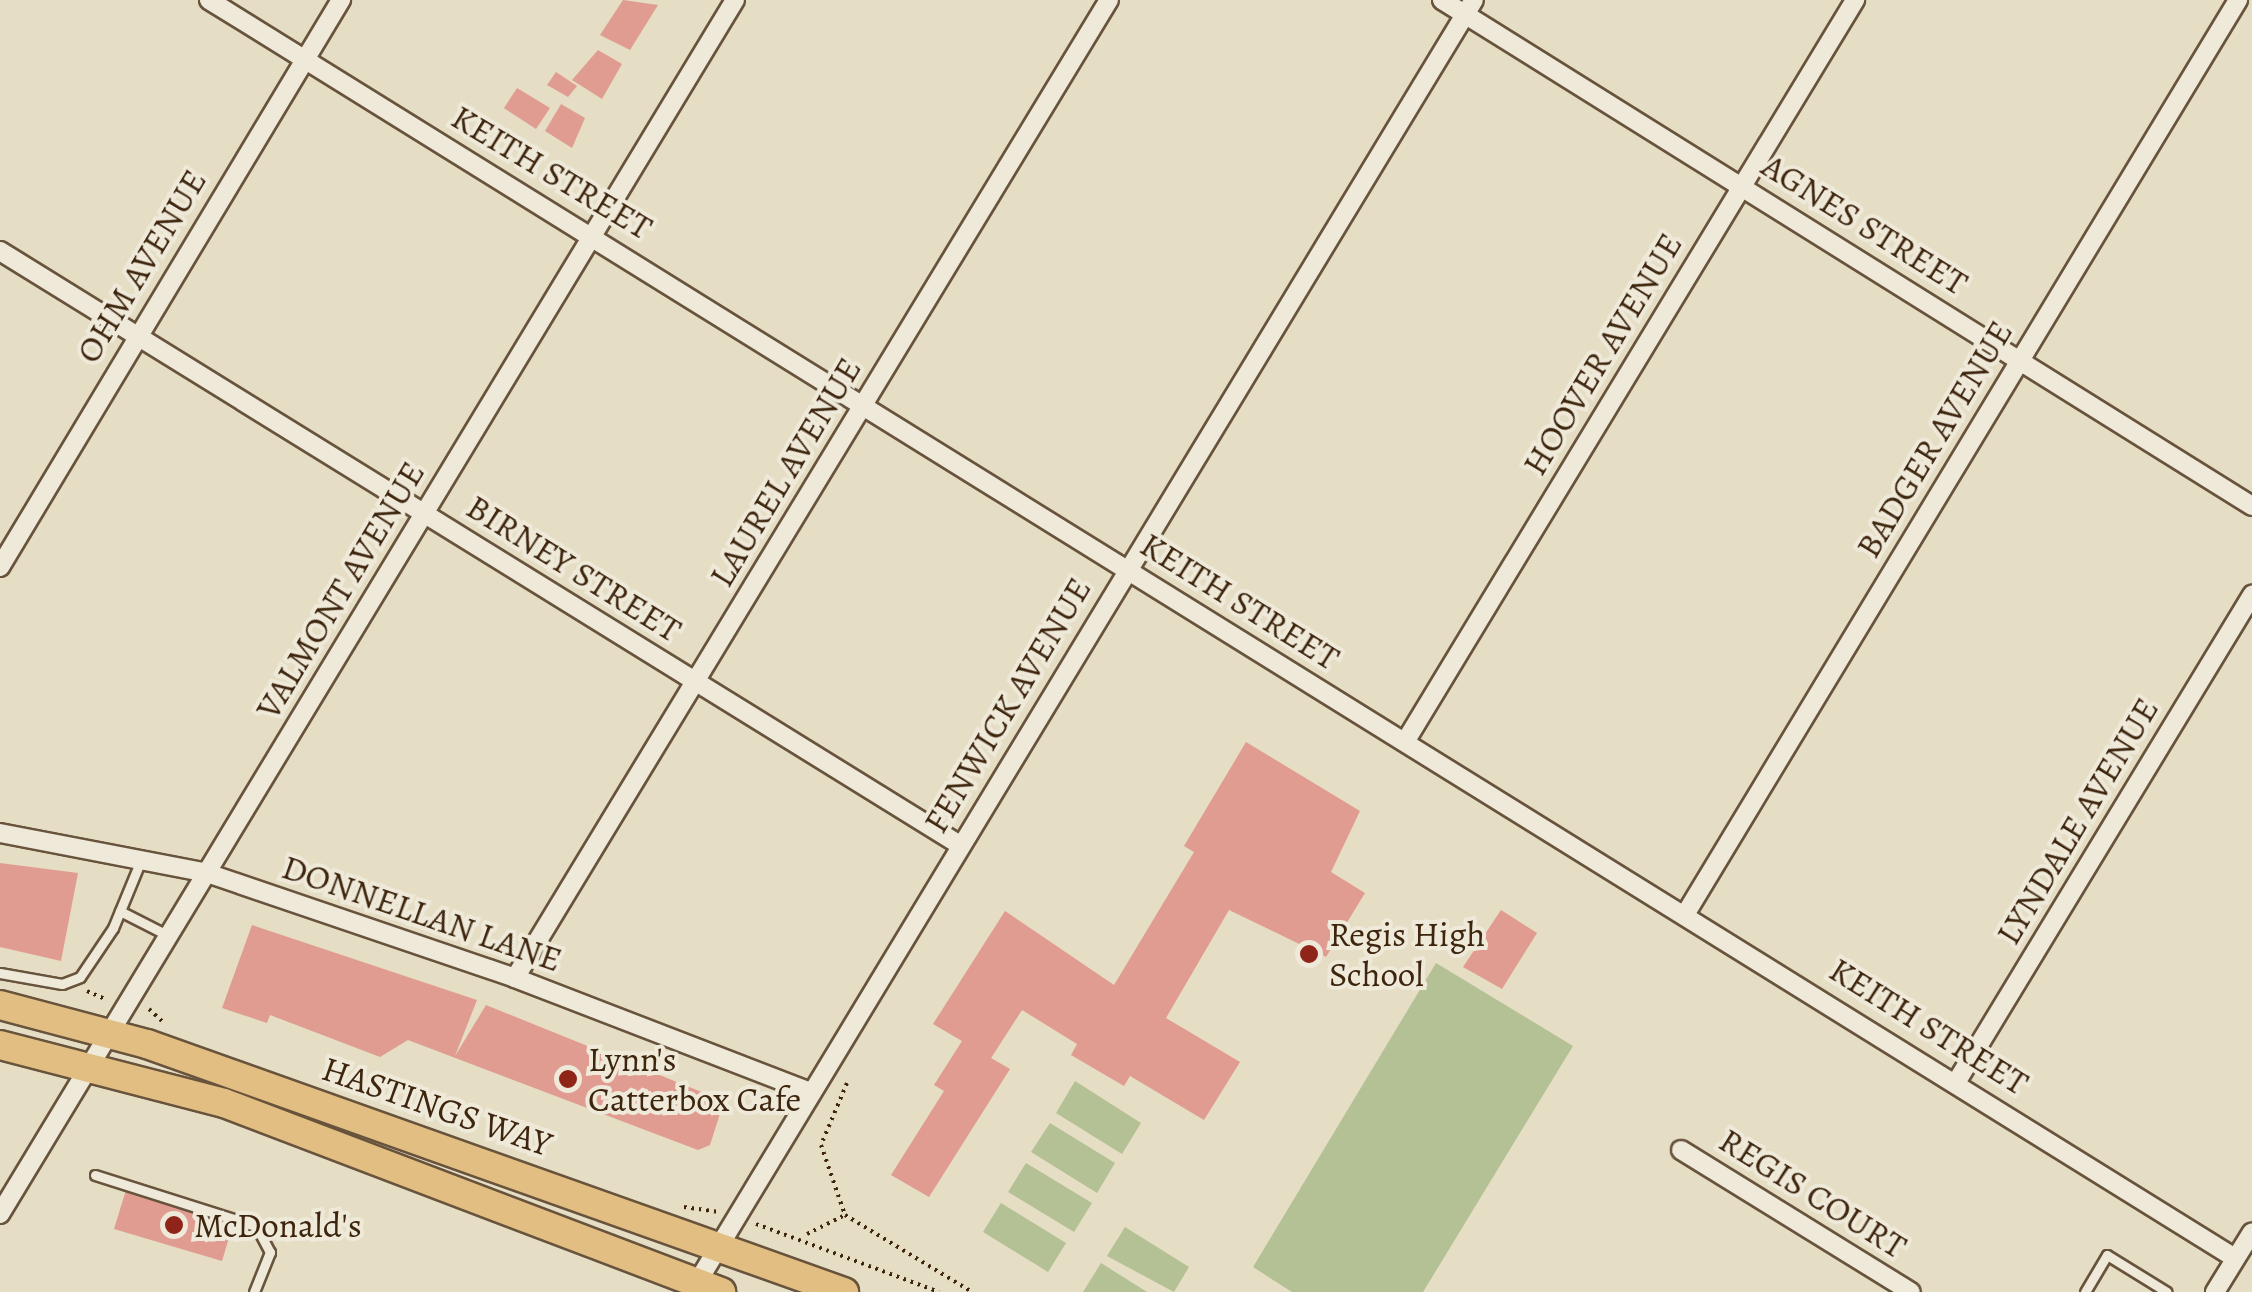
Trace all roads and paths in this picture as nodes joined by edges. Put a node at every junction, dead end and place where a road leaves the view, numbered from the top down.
1 (209, 0) edge
2 (341, 0) edge
3 (735, 0) edge
4 (1109, 0) edge
5 (1442, 0) edge
6 (1855, 0) edge
7 (2238, 0) edge
8 (1470, 8) edge
9 (304, 60) junction
10 (1742, 186) junction
11 (593, 235) junction
12 (0, 251) edge
13 (136, 336) junction
14 (2020, 358) junction
15 (865, 402) junction
16 (2252, 506) edge
17 (425, 512) junction
18 (0, 568) edge
19 (1127, 570) junction
20 (2252, 595) edge
21 (696, 682) junction
22 (1405, 742) junction
23 (0, 833) edge
24 (960, 845) junction
25 (140, 860) junction
26 (207, 873) junction
27 (120, 911) junction
28 (1686, 913) junction
29 (169, 936) junction
30 (0, 973) edge
31 (515, 978) junction
32 (78, 992) dead end
33 (0, 1005) edge
34 (127, 1005) junction
35 (178, 1027) dead end
36 (111, 1032) junction
37 (0, 1045) edge
38 (90, 1065) junction
39 (1957, 1080) junction
40 (846, 1083) dead end
41 (811, 1092) junction
42 (1682, 1150) dead end
43 (96, 1176) dead end
44 (671, 1206) dead end
45 (0, 1214) edge
46 (845, 1215) junction
47 (735, 1217) junction
48 (2252, 1232) edge
49 (807, 1234) dead end
50 (718, 1246) junction
51 (2235, 1258) junction
52 (703, 1289) edge
53 (254, 1292) edge
54 (844, 1292) edge
55 (939, 1292) edge
56 (972, 1292) edge
57 (1911, 1292) edge
58 (2085, 1292) edge
59 (2167, 1292) edge
60 (2215, 1292) edge

1 - 9 street, KEITH STREET
2 - 9 street, OHM AVENUE
3 - 11 street, VALMONT AVENUE
4 - 15 street, LAUREL AVENUE
5 - 8 street, AGNES STREET
6 - 10 street, HOOVER AVENUE
7 - 14 street, BADGER AVENUE
8 - 10 street, AGNES STREET
8 - 19 street, FENWICK AVENUE
9 - 11 street, KEITH STREET
9 - 13 street, OHM AVENUE
10 - 14 street, AGNES STREET
10 - 22 street, HOOVER AVENUE
11 - 15 street, KEITH STREET
11 - 17 street, VALMONT AVENUE
12 - 13 street, BIRNEY STREET
13 - 17 street, BIRNEY STREET
13 - 18 street, OHM AVENUE
14 - 16 street, AGNES STREET
14 - 28 street, BADGER AVENUE
15 - 19 street, KEITH STREET
15 - 21 street, LAUREL AVENUE
17 - 21 street, BIRNEY STREET
17 - 26 street, VALMONT AVENUE
19 - 22 street, KEITH STREET
19 - 24 street, FENWICK AVENUE
20 - 39 street, LYNDALE AVENUE
21 - 24 street, BIRNEY STREET
21 - 31 street, LAUREL AVENUE
22 - 28 street, KEITH STREET
23 - 25 street, DONNELLAN LANE
24 - 41 street, FENWICK AVENUE
25 - 26 street, DONNELLAN LANE
25 - 27 lane
26 - 29 street, VALMONT AVENUE
26 - 31 street, DONNELLAN LANE
27 - 29 lane
27 - 30 lane
28 - 39 street, KEITH STREET
29 - 34 street, VALMONT AVENUE
31 - 41 street, DONNELLAN LANE
32 - 34 path
33 - 36 main road, HASTINGS WAY
34 - 35 path
34 - 36 street, VALMONT AVENUE
36 - 38 street, VALMONT AVENUE
36 - 50 main road, HASTINGS WAY
37 - 38 main road, HASTINGS WAY
38 - 45 street, VALMONT AVENUE
38 - 52 main road, HASTINGS WAY
39 - 51 street, KEITH STREET
40 - 46 path
41 - 47 street, FENWICK AVENUE
42 - 57 street, REGIS COURT
43 - 53 lane
44 - 47 path
46 - 49 path
46 - 56 path
47 - 50 street, FENWICK AVENUE
47 - 55 path
48 - 51 street
50 - 52 street, FENWICK AVENUE
50 - 54 main road, HASTINGS WAY
51 - 60 street
58 - 59 lane

